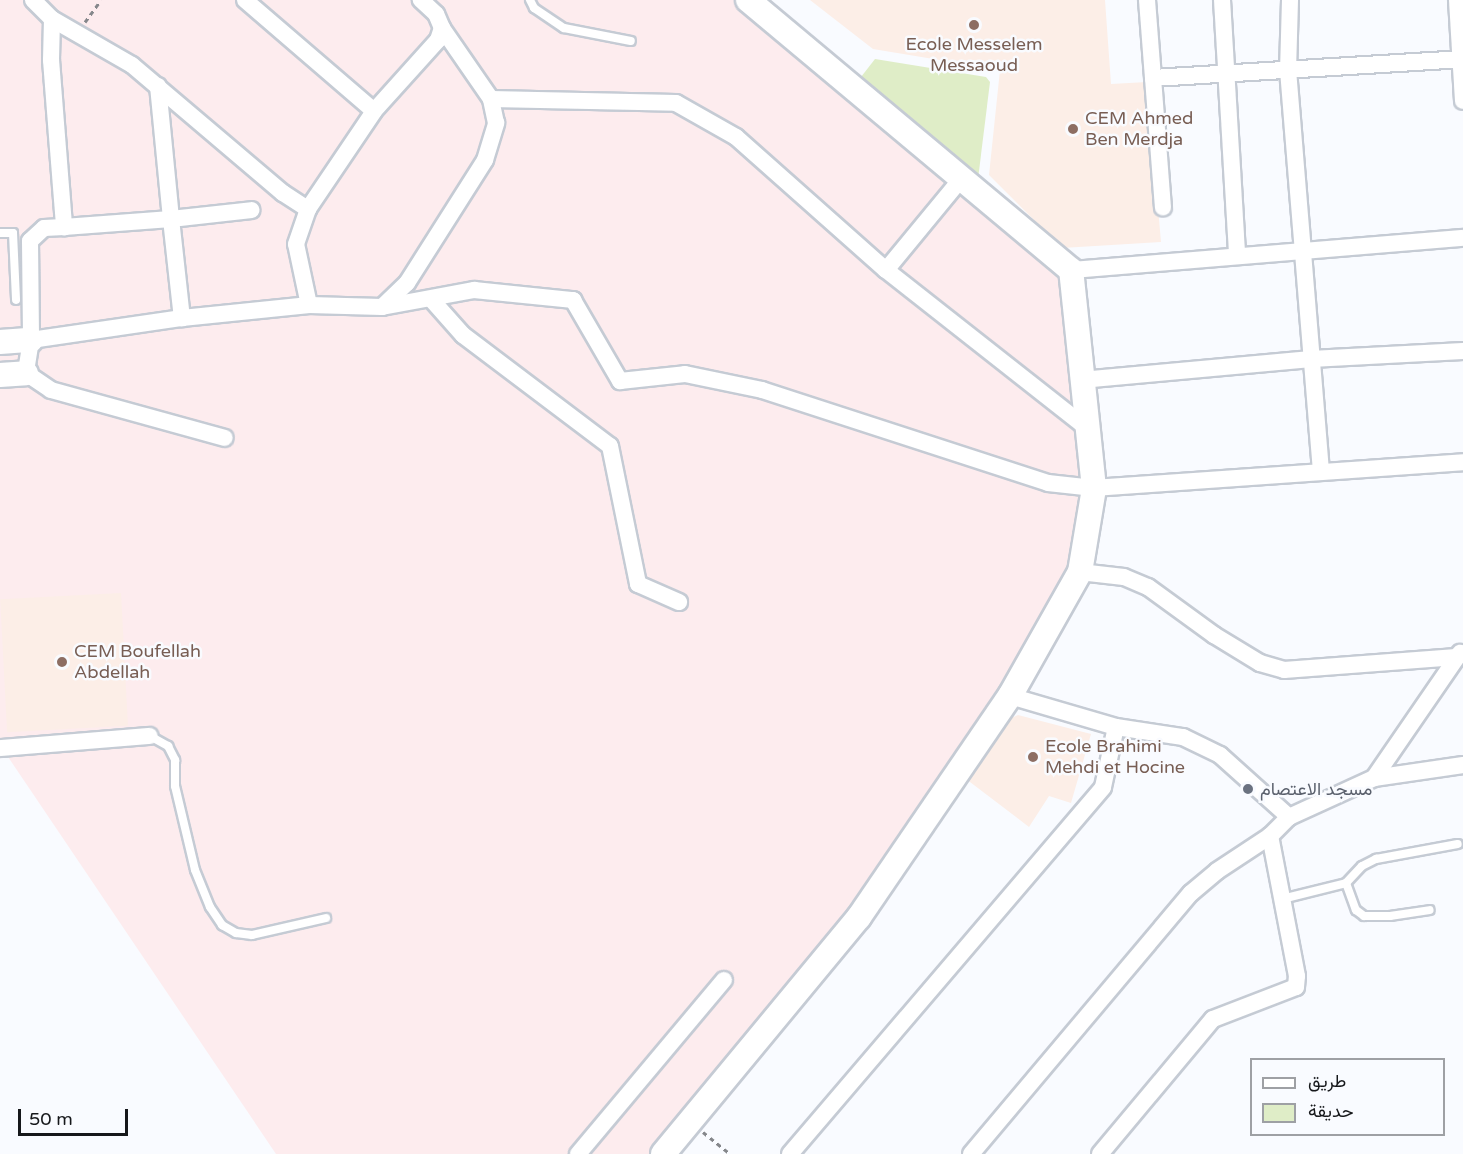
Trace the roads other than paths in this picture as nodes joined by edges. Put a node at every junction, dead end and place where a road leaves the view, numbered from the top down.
1 (33, 0) edge
2 (245, 0) edge
3 (421, 0) edge
4 (530, 0) edge
5 (748, 0) edge
6 (1147, 0) edge
7 (1222, 0) edge
8 (1290, 0) edge
9 (1457, 0) edge
10 (52, 19) junction
11 (442, 28) junction
12 (631, 41) dead end
13 (1462, 59) edge
14 (1288, 70) junction
15 (1227, 73) junction
16 (1153, 78) junction
17 (158, 86) junction
18 (491, 99) junction
19 (1463, 101) edge
20 (374, 111) junction
21 (961, 179) junction
22 (1163, 207) dead end
23 (308, 209) junction
24 (252, 210) dead end
25 (171, 219) junction
26 (64, 227) junction
27 (0, 233) edge
28 (1463, 238) edge
29 (1302, 251) junction
30 (1237, 256) junction
31 (886, 270) junction
32 (1071, 270) junction
33 (431, 299) junction
34 (16, 300) dead end
35 (309, 305) junction
36 (382, 307) junction
37 (182, 318) junction
38 (31, 340) junction
39 (0, 342) edge
40 (1463, 351) edge
41 (1311, 359) junction
42 (26, 373) junction
43 (0, 375) edge
44 (1081, 381) junction
45 (1084, 426) junction
46 (225, 438) dead end
47 (1463, 462) edge
48 (1321, 471) junction
49 (1094, 488) junction
50 (1080, 572) junction
51 (679, 602) dead end
52 (1460, 653) edge
53 (1010, 696) junction
54 (1116, 727) junction
55 (150, 736) joint
56 (0, 748) edge
57 (1463, 765) edge
58 (1374, 778) junction
59 (1289, 817) junction
60 (1270, 836) junction
61 (1458, 844) dead end
62 (1346, 883) junction
63 (1282, 899) junction
64 (1430, 910) dead end
65 (326, 918) dead end
66 (724, 980) dead end
67 (578, 1154) edge
68 (663, 1154) edge
69 (790, 1154) edge
70 (971, 1154) edge
71 (1100, 1154) edge

1 - 10 street
2 - 20 street
3 - 11 street
4 - 12 lane
5 - 21 street
6 - 16 street
7 - 15 street
8 - 14 street
9 - 13 street
10 - 17 street
10 - 26 street
11 - 18 street
11 - 20 street
13 - 14 street
13 - 19 street
14 - 15 street
14 - 29 street
15 - 16 street
15 - 30 street
16 - 22 street
17 - 23 street
17 - 25 street
18 - 31 street
18 - 36 street
20 - 23 street
21 - 31 street
21 - 32 street
23 - 35 street
24 - 25 street
25 - 26 street
25 - 37 street
26 - 38 street
27 - 34 lane
28 - 29 street
29 - 30 street
29 - 41 street
30 - 32 street
31 - 45 street
32 - 44 street
33 - 36 street
33 - 49 street
33 - 51 street
35 - 36 street
35 - 37 street
37 - 38 street
38 - 39 street
38 - 42 street
40 - 41 street
41 - 44 street
41 - 48 street
42 - 43 street
42 - 46 street
44 - 45 street
45 - 49 street
47 - 48 street
48 - 49 street
49 - 50 street
50 - 52 street
50 - 53 street
52 - 58 street
53 - 54 street
53 - 68 street
54 - 59 street
54 - 69 street
55 - 56 street
55 - 65 lane
57 - 58 street
58 - 59 street
59 - 60 street
60 - 63 street
60 - 70 street
61 - 62 lane
62 - 63 lane
62 - 64 lane
63 - 71 street
66 - 67 street

